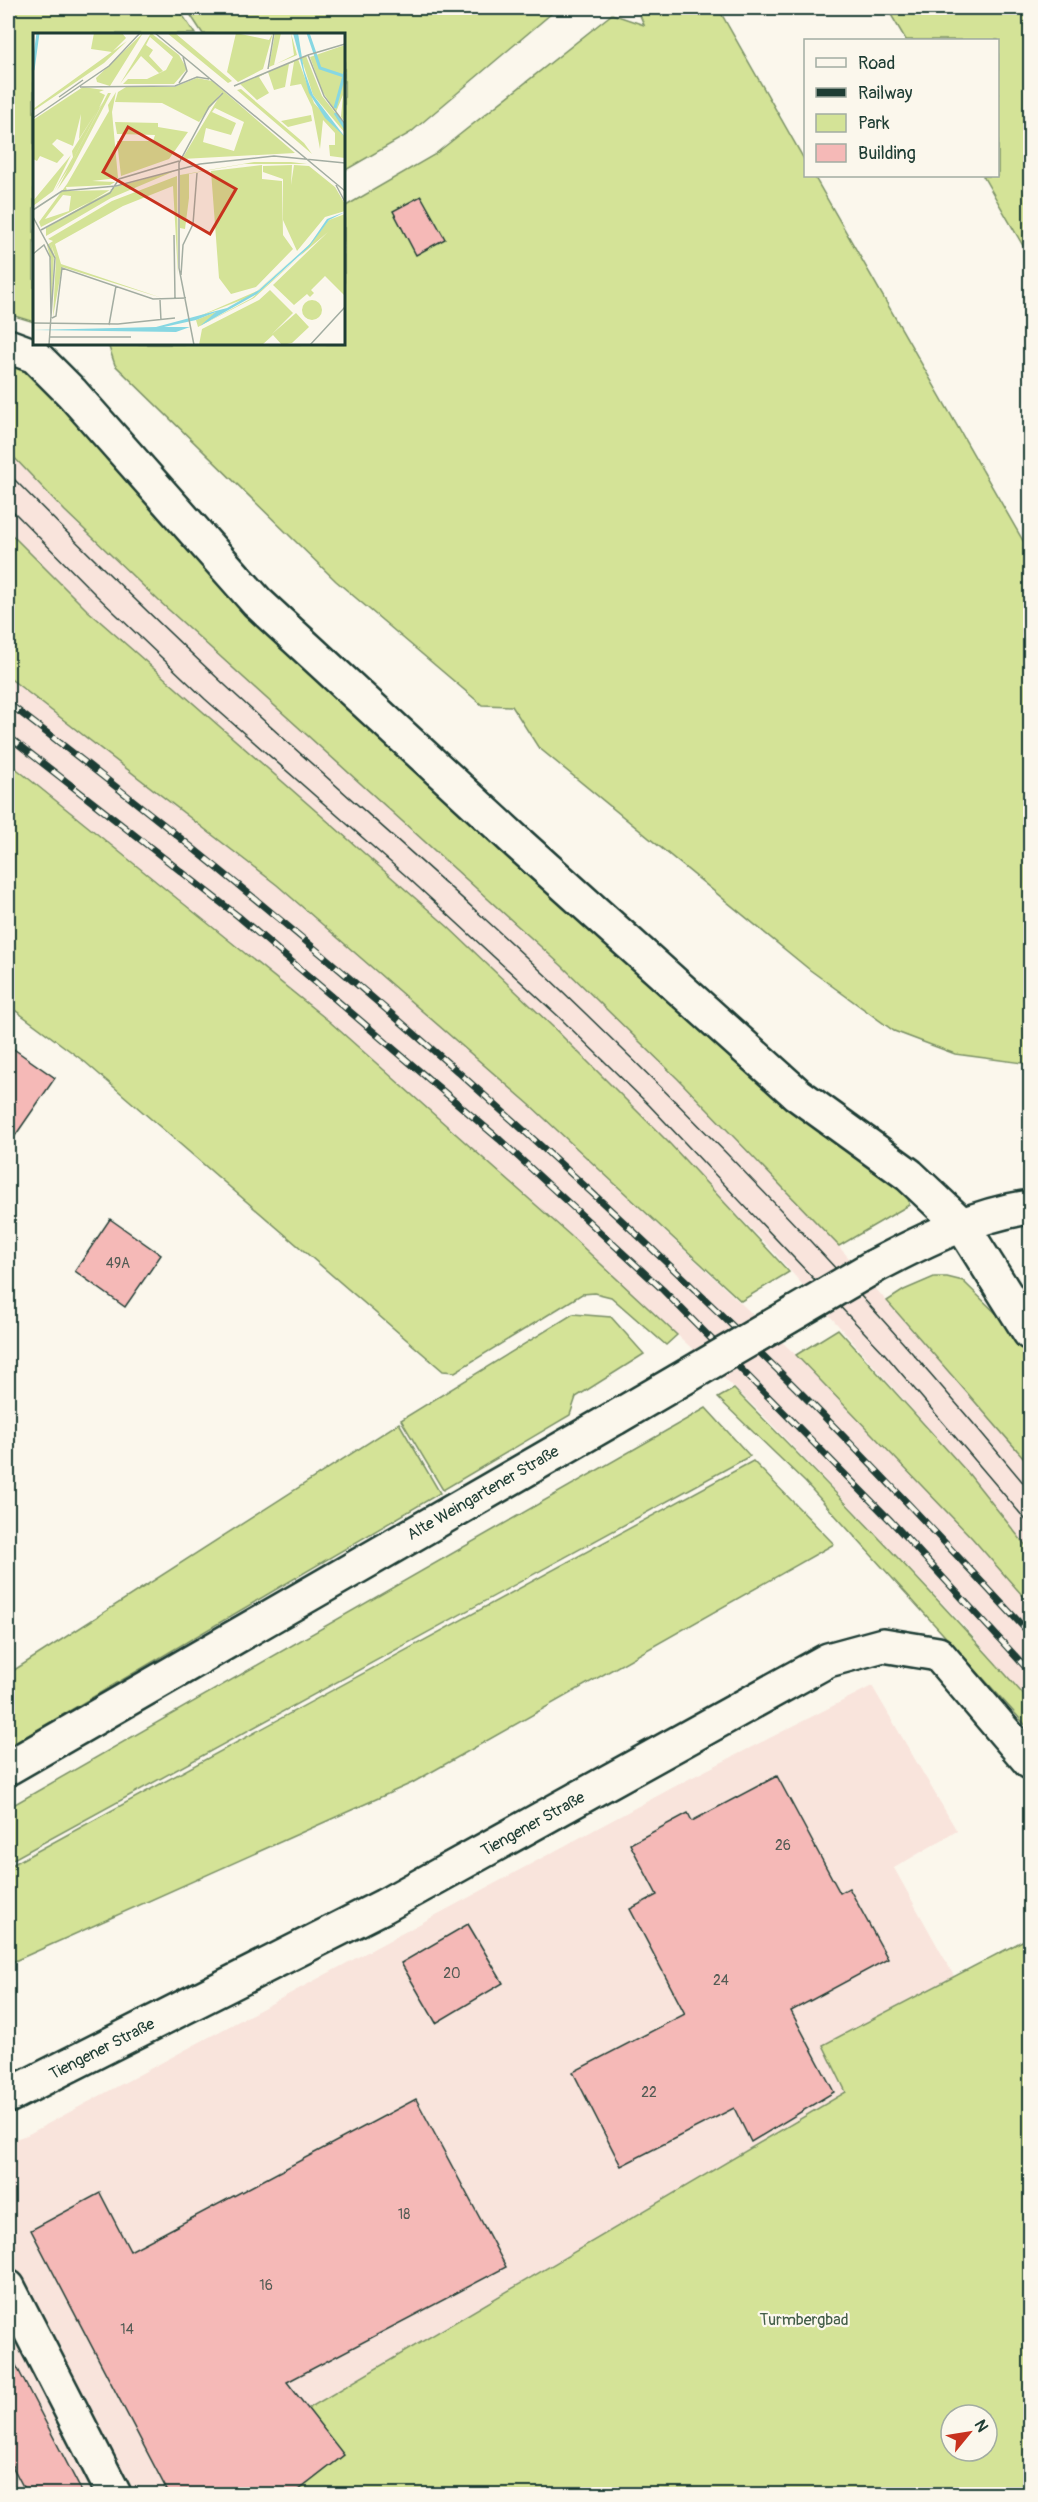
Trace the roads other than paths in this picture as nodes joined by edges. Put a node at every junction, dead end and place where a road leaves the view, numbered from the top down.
1 (8, 346) edge
2 (1030, 1207) edge
3 (962, 1225) junction
4 (1030, 1333) edge
5 (1030, 1762) edge
6 (8, 1768) edge
7 (8, 2096) edge
8 (8, 2287) edge
9 (114, 2494) edge

1 - 3 street
2 - 3 street, Alte Weingartener Straße
3 - 4 street
3 - 6 street, Alte Weingartener Straße, bridge
5 - 7 street, Tiengener Straße
8 - 9 street

